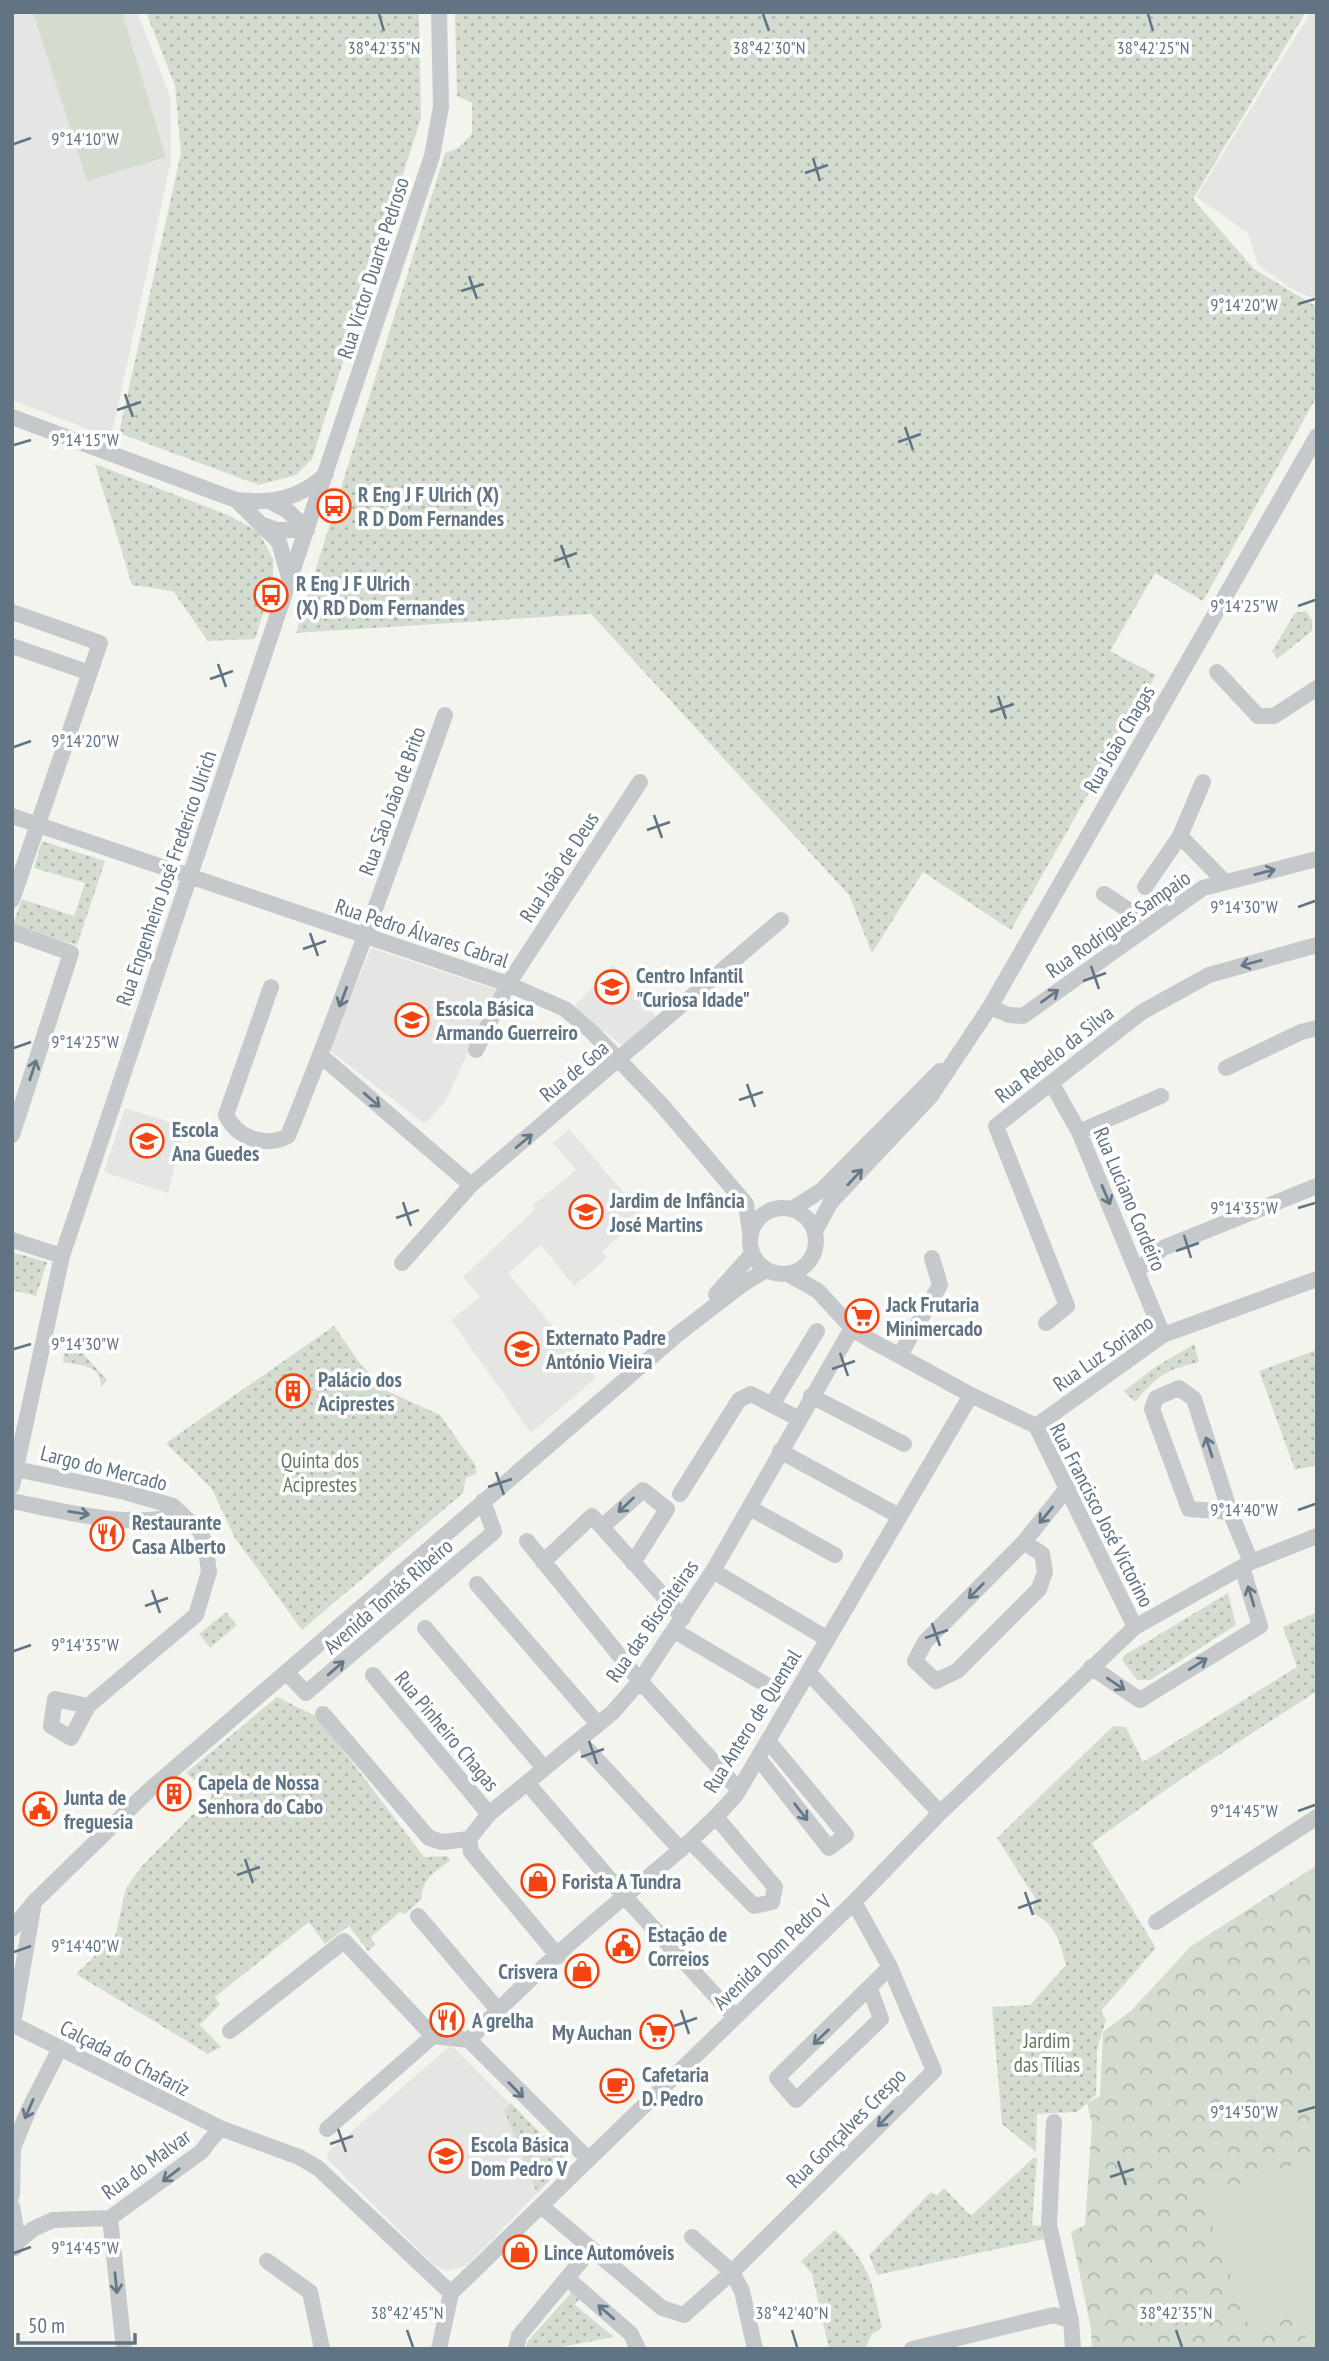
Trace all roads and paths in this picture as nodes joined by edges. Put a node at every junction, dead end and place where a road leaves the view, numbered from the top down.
1 (439, 12) edge
2 (12, 417) edge
3 (30, 424) junction
4 (12, 427) edge
5 (1317, 436) edge
6 (327, 473) junction
7 (236, 500) junction
8 (271, 502) junction
9 (266, 526) junction
10 (307, 530) junction
11 (290, 581) junction
12 (12, 612) edge
13 (12, 646) edge
14 (1217, 672) dead end
15 (90, 673) junction
16 (1317, 688) edge
17 (445, 715) dead end
18 (640, 782) dead end
19 (1203, 782) dead end
20 (12, 816) edge
21 (38, 825) junction
22 (1180, 836) junction
23 (1317, 859) edge
24 (189, 876) junction
25 (1225, 882) junction
26 (1145, 887) dead end
27 (1104, 894) dead end
28 (12, 900) edge
29 (1136, 915) dead end
30 (781, 920) dead end
31 (12, 932) edge
32 (366, 938) junction
33 (1317, 945) edge
34 (508, 984) junction
35 (271, 987) dead end
36 (989, 1007) junction
37 (1317, 1028) edge
38 (475, 1050) dead end
39 (320, 1055) junction
40 (621, 1060) junction
41 (952, 1060) junction
42 (1226, 1068) dead end
43 (1052, 1084) junction
44 (1161, 1096) dead end
45 (1079, 1132) junction
46 (12, 1135) edge
47 (471, 1185) junction
48 (1317, 1186) edge
49 (746, 1204) junction
50 (771, 1209) junction
51 (792, 1209) junction
52 (815, 1231) junction
53 (750, 1232) junction
54 (12, 1240) edge
55 (752, 1254) junction
56 (62, 1256) junction
57 (932, 1258) dead end
58 (402, 1263) dead end
59 (807, 1263) junction
60 (766, 1270) junction
61 (1138, 1271) junction
62 (788, 1274) junction
63 (1317, 1279) edge
64 (818, 1292) junction
65 (1046, 1323) dead end
66 (852, 1328) junction
67 (817, 1331) dead end
68 (678, 1334) junction
69 (1163, 1335) junction
70 (900, 1355) junction
71 (971, 1395) junction
72 (811, 1396) junction
73 (773, 1403) junction
74 (799, 1419) junction
75 (19, 1423) edge
76 (1036, 1426) junction
77 (904, 1444) dead end
78 (780, 1451) junction
79 (16, 1469) junction
80 (12, 1486) edge
81 (1068, 1487) junction
82 (680, 1494) dead end
83 (12, 1501) edge
84 (484, 1501) junction
85 (750, 1508) junction
86 (1230, 1512) junction
87 (179, 1514) junction
88 (899, 1517) junction
89 (597, 1522) junction
90 (1317, 1536) edge
91 (527, 1541) dead end
92 (1024, 1542) junction
93 (835, 1555) dead end
94 (543, 1562) junction
95 (634, 1563) junction
96 (1246, 1564) junction
97 (713, 1571) junction
98 (477, 1584) dead end
99 (679, 1625) junction
100 (1135, 1627) junction
101 (425, 1628) dead end
102 (827, 1638) junction
103 (1091, 1667) junction
104 (286, 1672) junction
105 (809, 1673) junction
106 (373, 1675) dead end
107 (640, 1682) junction
108 (771, 1687) dead end
109 (88, 1706) dead end
110 (323, 1714) dead end
111 (597, 1724) junction
112 (769, 1742) junction
113 (589, 1750) dead end
114 (759, 1759) junction
115 (544, 1768) junction
116 (528, 1784) junction
117 (739, 1790) junction
118 (940, 1813) junction
119 (489, 1814) junction
120 (716, 1817) junction
121 (1317, 1817) edge
122 (469, 1839) junction
123 (686, 1846) junction
124 (625, 1897) junction
125 (34, 1902) junction
126 (854, 1902) junction
127 (12, 1914) edge
128 (418, 1916) dead end
129 (1156, 1922) dead end
130 (12, 1929) edge
131 (558, 1956) junction
132 (890, 1967) junction
133 (870, 1989) junction
134 (498, 2010) junction
135 (735, 2017) junction
136 (13, 2024) edge
137 (230, 2031) dead end
138 (433, 2036) junction
139 (469, 2040) junction
140 (60, 2048) junction
141 (1054, 2122) dead end
142 (220, 2128) junction
143 (327, 2129) dead end
144 (588, 2159) junction
145 (12, 2195) edge
146 (12, 2206) edge
147 (541, 2206) junction
148 (110, 2218) junction
149 (692, 2237) dead end
150 (14, 2247) edge
151 (591, 2249) junction
152 (267, 2261) dead end
153 (732, 2272) junction
154 (569, 2279) junction
155 (451, 2294) junction
156 (1070, 2321) junction
157 (124, 2349) edge
158 (322, 2349) edge
159 (439, 2349) edge
160 (516, 2349) edge
161 (638, 2349) edge
162 (754, 2349) edge
163 (912, 2349) edge
164 (1073, 2349) edge

1 - 6 street, Rua Victor Duarte Pedroso
2 - 3 street
3 - 4 street
3 - 7 street
5 - 36 street, Rua João Chagas
6 - 8 street
6 - 10 street, Rua Victor Duarte Pedroso
7 - 8 street
7 - 9 street
8 - 10 street
9 - 10 street
9 - 11 street
10 - 11 street, Rua Engenheiro José Frederico Ulrich
11 - 24 street, Rua Engenheiro José Frederico Ulrich
12 - 15 street
13 - 15 street
14 - 16 street
15 - 21 street
17 - 32 street, Rua São João de Brito
18 - 34 street, Rua João de Deus
19 - 22 street
20 - 21 street, Rua Pedro Álvares Cabral
21 - 24 street, Rua Pedro Álvares Cabral
21 - 28 street
22 - 25 street
22 - 26 street
25 -> 23 street, Rua Rodrigues Sampaio
24 - 32 street, Rua Pedro Álvares Cabral
24 - 56 street, Rua Engenheiro José Frederico Ulrich
36 -> 25 street, Rua Rodrigues Sampaio
27 - 29 street
30 - 40 street, Rua de Goa
46 -> 31 street
32 - 34 street, Rua Pedro Álvares Cabral
32 -> 39 street, Rua São João de Brito
33 -> 43 street, Rua Rebelo da Silva
34 - 38 street, Rua João de Deus
34 - 40 street, Rua Pedro Álvares Cabral
35 - 39 street, Rua São João de Brito
36 - 41 street, Rua João Chagas
37 - 42 street
39 -> 47 street
47 -> 40 street, Rua de Goa
40 - 49 street, Rua Pedro Álvares Cabral
41 - 51 street, Rua João Chagas
52 -> 41 street, Rua João Chagas
43 - 45 street, Rua Luciano Cordeiro
43 - 65 street, Rua Rebelo da Silva
44 - 45 street
45 -> 61 street, Rua Luciano Cordeiro
47 - 58 street, Rua de Goa
48 - 61 street
49 - 50 street
49 - 53 street
50 - 51 street
50 - 53 street
51 - 52 street
52 - 59 street
53 - 55 street
54 - 56 street
55 - 60 street
55 - 68 street, Avenida Tomás Ribeiro
56 - 75 street, Rua Engenheiro José Frederico Ulrich
57 - 70 street
59 - 62 street
59 - 64 street, Rua Francisco José Victorino
60 - 62 street
60 - 68 street, Avenida Tomás Ribeiro
61 - 69 street, Rua Luciano Cordeiro
62 - 64 street, Rua Francisco José Victorino
63 - 69 street, Rua Luz Soriano
64 - 66 street, Rua Francisco José Victorino
66 - 70 street, Rua Francisco José Victorino
66 - 72 street, Rua das Biscoiteiras
67 - 73 street
68 - 84 street, Avenida Tomás Ribeiro
69 - 76 street, Rua Luz Soriano
70 - 71 street, Rua Francisco José Victorino
71 - 76 street, Rua Francisco José Victorino
71 - 88 street, Rua Antero de Quental
72 - 74 street, Rua das Biscoiteiras
72 - 77 street
73 - 74 street
73 - 82 street
74 - 78 street, Rua das Biscoiteiras
75 - 79 street, Rua Engenheiro José Frederico Ulrich
76 - 81 street, Rua Francisco José Victorino
78 - 85 street, Rua das Biscoiteiras
78 - 88 street
79 - 80 street, Rua Engenheiro José Frederico Ulrich
79 - 87 street, Largo do Mercado
81 -> 92 street
81 - 100 street, Rua Francisco José Victorino
83 -> 87 street, Largo do Mercado
84 - 104 street, Avenida Tomás Ribeiro
104 -> 84 street, Avenida Tomás Ribeiro
85 - 93 street
85 - 97 street, Rua das Biscoiteiras
86 -> 86 street
86 - 96 street
87 - 109 street, Largo do Mercado
88 - 102 street, Rua Antero de Quental
89 - 94 street
89 - 95 street
95 -> 89 street
90 - 96 street, Avenida Dom Pedro V
91 - 94 street
92 -> 92 street
94 - 107 street
95 - 99 street
96 - 100 street, Avenida Dom Pedro V
103 -> 96 street
97 - 99 street, Rua das Biscoiteiras
97 - 102 street
98 - 111 street
99 - 107 street, Rua das Biscoiteiras
99 - 108 street
100 - 103 street, Avenida Dom Pedro V
101 - 115 street
102 - 105 street, Rua Antero de Quental
103 - 118 street, Avenida Dom Pedro V
104 - 125 street, Avenida Tomás Ribeiro
105 - 112 street, Rua Antero de Quental
105 - 118 street
106 - 119 street, Rua Pinheiro Chagas
107 - 111 street, Rua das Biscoiteiras
107 - 117 street
110 - 122 street
111 - 115 street, Rua das Biscoiteiras
112 - 114 street, Rua Antero de Quental
114 -> 112 street
113 - 123 street
114 - 117 street, Rua Antero de Quental
115 - 116 street, Rua das Biscoiteiras
116 - 119 street, Rua das Biscoiteiras
116 - 124 street
117 - 120 street, Rua Antero de Quental
118 - 126 street, Avenida Dom Pedro V
119 - 122 street, Rua das Biscoiteiras
120 - 123 street, Rua Antero de Quental
120 - 123 street
121 - 129 street
122 - 131 street
123 - 124 street, Rua Antero de Quental
124 - 131 street, Rua Antero de Quental
124 - 135 street
125 - 127 street, Avenida Tomás Ribeiro
125 - 130 street, Avenida Tomás Ribeiro
125 - 136 street
126 - 132 street, Rua Gonçalves Crespo
126 - 135 street, Avenida Dom Pedro V
128 - 134 street
131 - 134 street, Rua Antero de Quental
132 - 133 street
132 -> 153 street, Rua Gonçalves Crespo
133 -> 133 street
134 - 139 street, Rua Antero de Quental
135 - 144 street, Avenida Dom Pedro V
136 - 140 street, Calçada do Chafariz
137 - 138 street
138 - 139 street
138 - 143 street
139 -> 144 street
140 - 142 street, Calçada do Chafariz
140 -> 145 street
141 - 156 street
142 -> 148 street, Rua do Malvar
142 - 155 street, Calçada do Chafariz
144 - 147 street, Avenida Dom Pedro V
146 - 150 street
147 - 151 street
147 - 155 street, Avenida Dom Pedro V
148 - 150 street, Rua do Malvar
148 -> 157 street
149 - 153 street
151 - 153 street, Rua Gonçalves Crespo
151 - 154 street
152 - 158 street
153 - 162 street
154 - 160 street
161 -> 154 street
155 - 159 street
156 - 163 street
156 - 164 street

